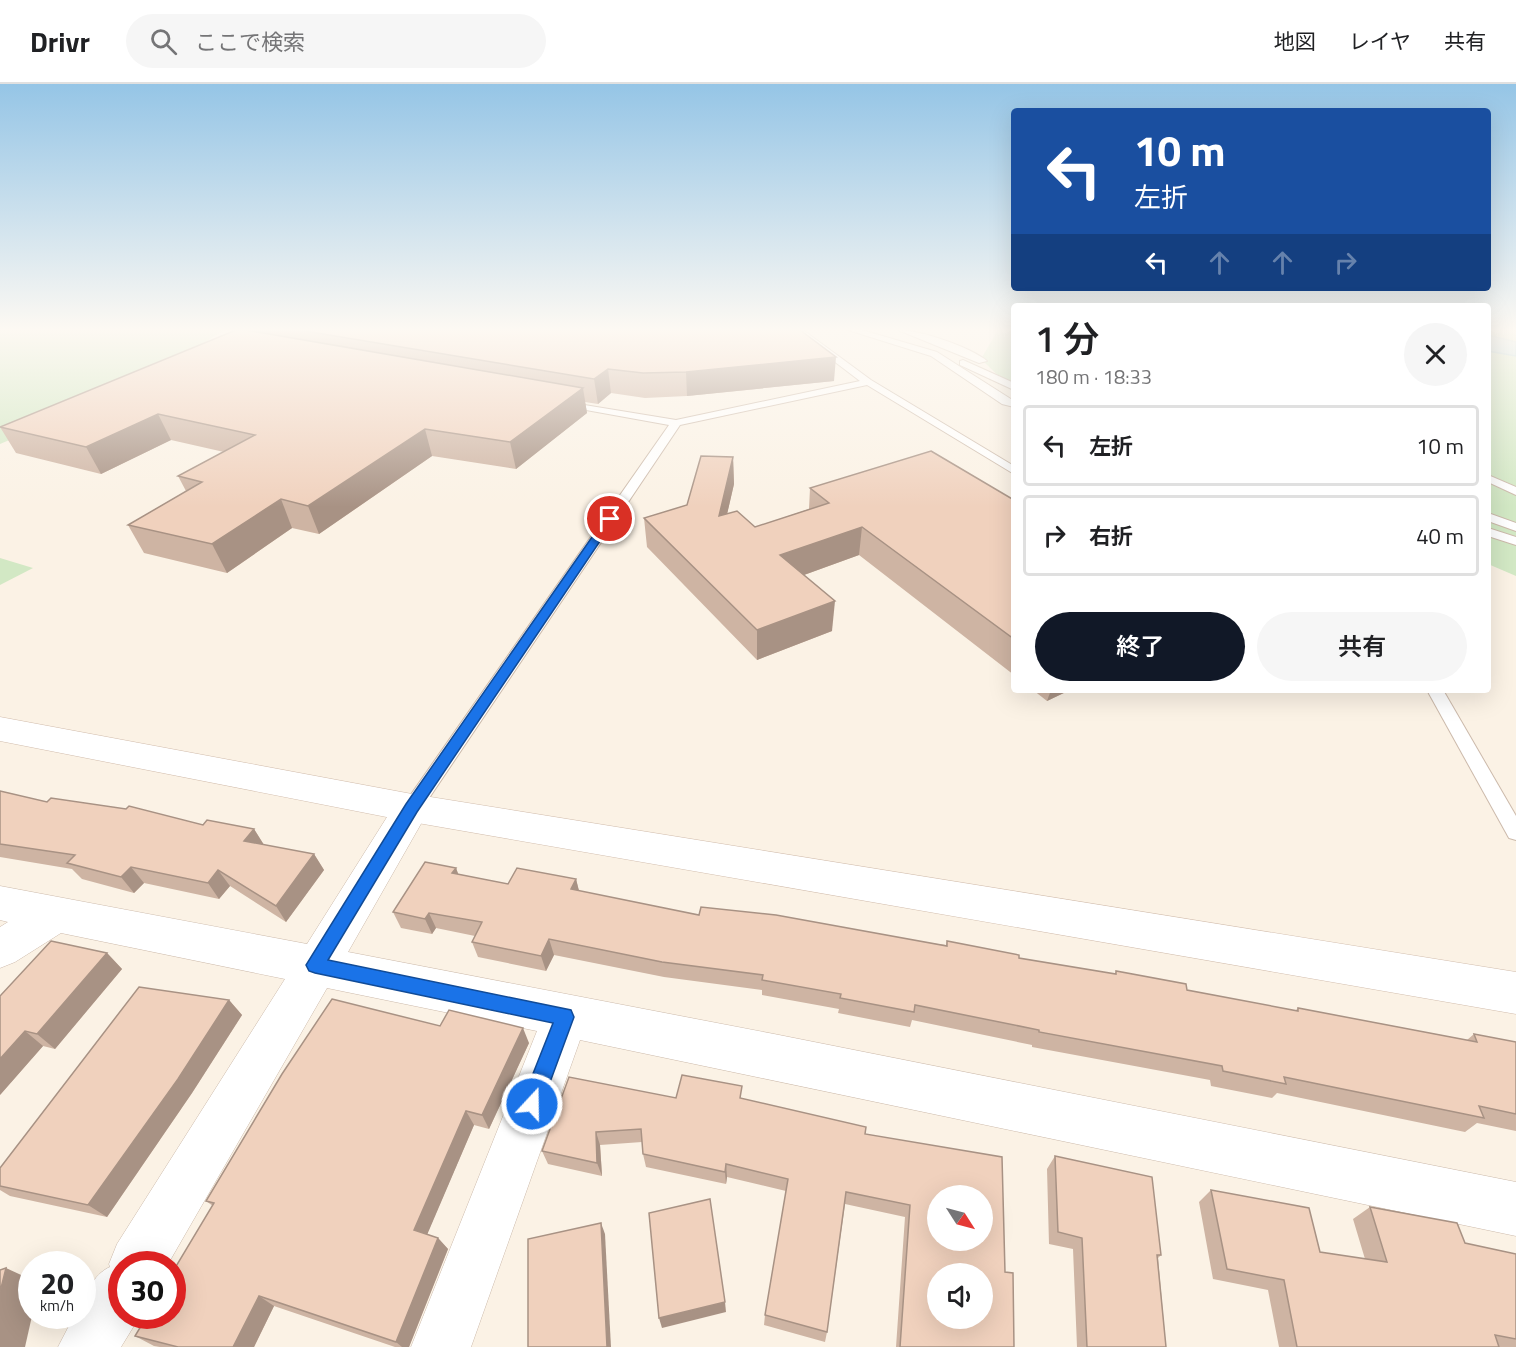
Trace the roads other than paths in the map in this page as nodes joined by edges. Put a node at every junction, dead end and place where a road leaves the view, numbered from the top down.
1 (836, 389) edge
2 (879, 389) edge
3 (986, 389) edge
4 (549, 400) edge
5 (1011, 403) edge
6 (676, 423) junction
7 (1011, 469) edge
8 (1491, 479) edge
9 (1516, 490) edge
10 (1491, 518) edge
11 (1516, 527) edge
12 (1491, 533) edge
13 (1516, 541) edge
14 (1437, 693) edge
15 (0, 729) edge
16 (412, 808) junction
17 (1516, 833) edge
18 (0, 903) edge
19 (57, 914) junction
20 (0, 949) edge
21 (315, 965) junction
22 (1516, 993) edge
23 (565, 1017) junction
24 (1516, 1209) edge
25 (146, 1251) edge
26 (108, 1314) edge
27 (88, 1347) edge
28 (441, 1347) edge

1 - 6 lane
2 - 7 lane
3 - 5 lane
4 - 6 lane
6 - 16 lane
8 - 9 lane
10 - 11 lane
12 - 13 lane
14 - 17 lane
15 - 16 street
16 - 21 street
16 - 22 street
18 - 19 street
19 - 20 street
19 - 21 street
21 - 23 street
21 - 25 street
23 - 24 street
23 - 28 street
26 - 27 street

